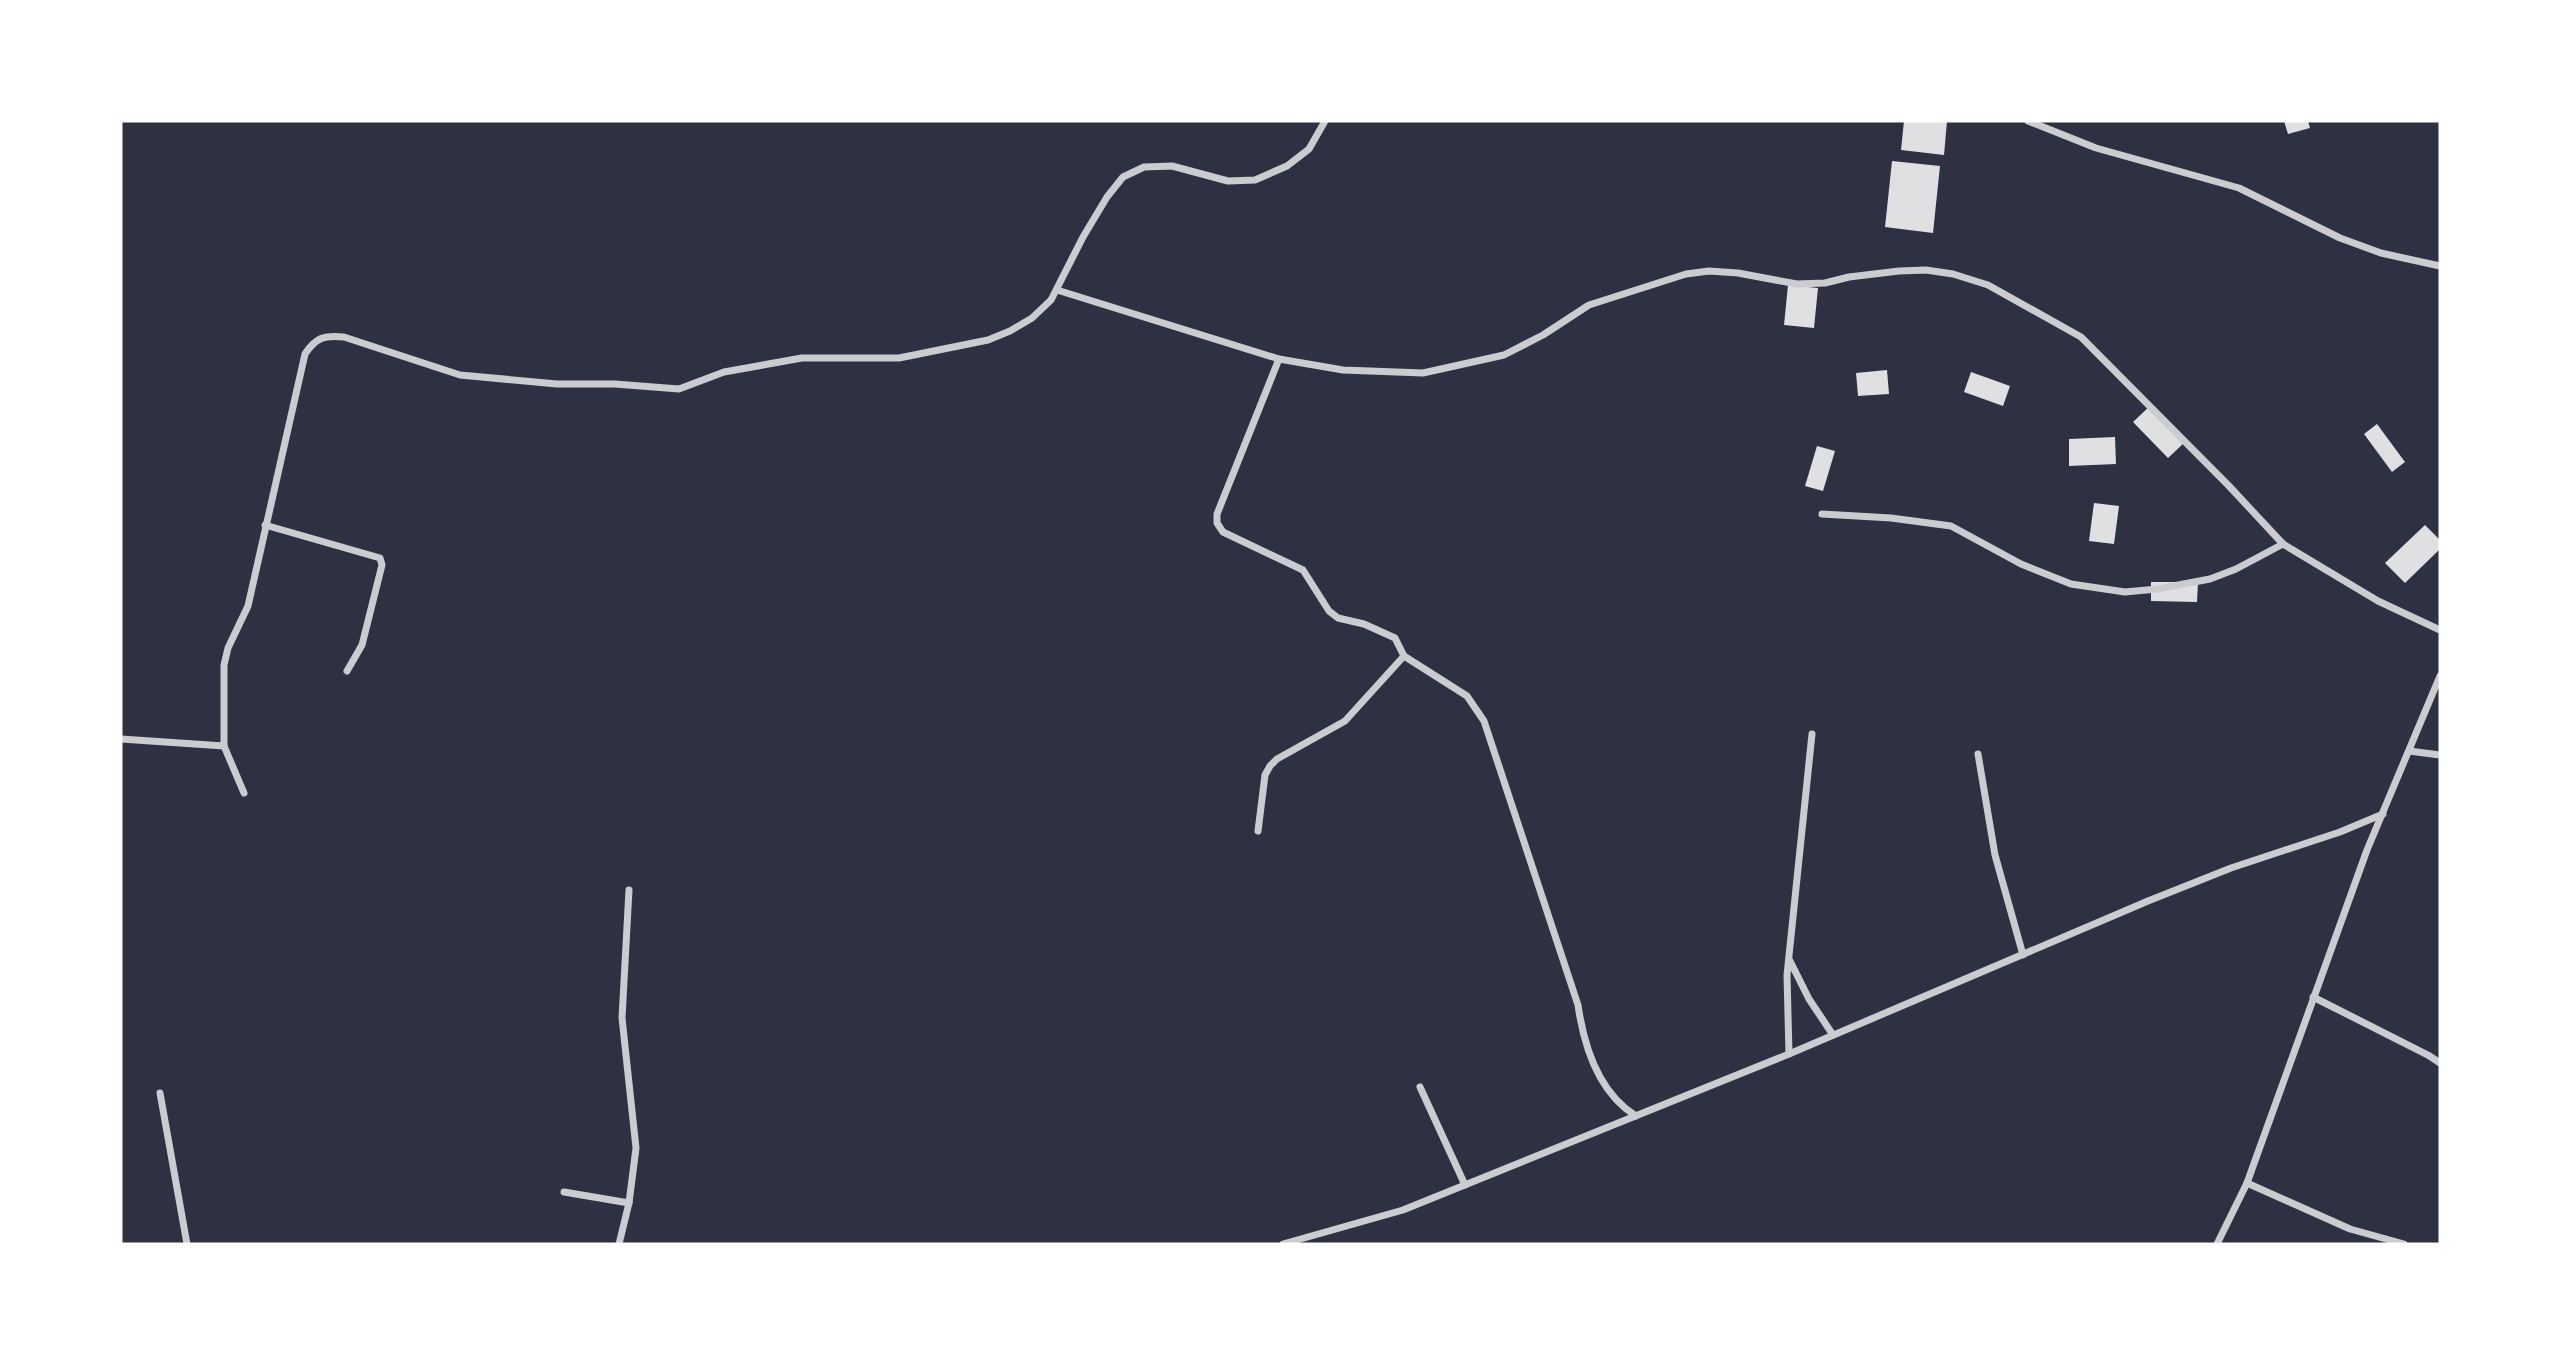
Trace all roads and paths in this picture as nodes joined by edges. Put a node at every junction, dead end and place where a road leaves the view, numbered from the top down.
1 (1325, 121) edge
2 (2028, 121) edge
3 (2440, 266) edge
4 (1057, 290) junction
5 (1279, 359) junction
6 (1822, 514) dead end
7 (265, 525) junction
8 (2283, 544) junction
9 (2440, 630) edge
10 (1404, 656) junction
11 (347, 671) dead end
12 (2440, 676) edge
13 (1812, 734) dead end
14 (121, 739) edge
15 (224, 746) junction
16 (2409, 751) junction
17 (1978, 754) dead end
18 (2440, 755) edge
19 (244, 793) dead end
20 (2383, 814) junction
21 (1258, 831) dead end
22 (629, 890) dead end
23 (2023, 956) junction
24 (1790, 961) junction
25 (2313, 997) junction
26 (1833, 1035) junction
27 (1789, 1054) junction
28 (2440, 1063) edge
29 (1420, 1087) dead end
30 (160, 1093) dead end
31 (1636, 1116) junction
32 (2247, 1183) junction
33 (1465, 1185) junction
34 (564, 1192) dead end
35 (629, 1203) junction
36 (187, 1244) edge
37 (619, 1244) edge
38 (1283, 1244) edge
39 (2217, 1244) edge
40 (2404, 1244) edge

1 - 4 street
2 - 3 street
4 - 5 street
4 - 7 street
5 - 8 street
5 - 10 street
6 - 8 street
7 - 11 street
7 - 15 street
8 - 9 street
10 - 21 street
10 - 31 street
12 - 16 street
13 - 24 street
14 - 15 street
15 - 19 street
16 - 18 street
16 - 20 street
17 - 23 street
20 - 23 street
20 - 25 street
22 - 35 street
23 - 26 street
24 - 26 street
24 - 27 street
25 - 28 street
25 - 32 street
26 - 27 street
27 - 31 street
29 - 33 street
30 - 36 street
31 - 33 street
32 - 39 street
32 - 40 street
33 - 38 street
34 - 35 street
35 - 37 street

